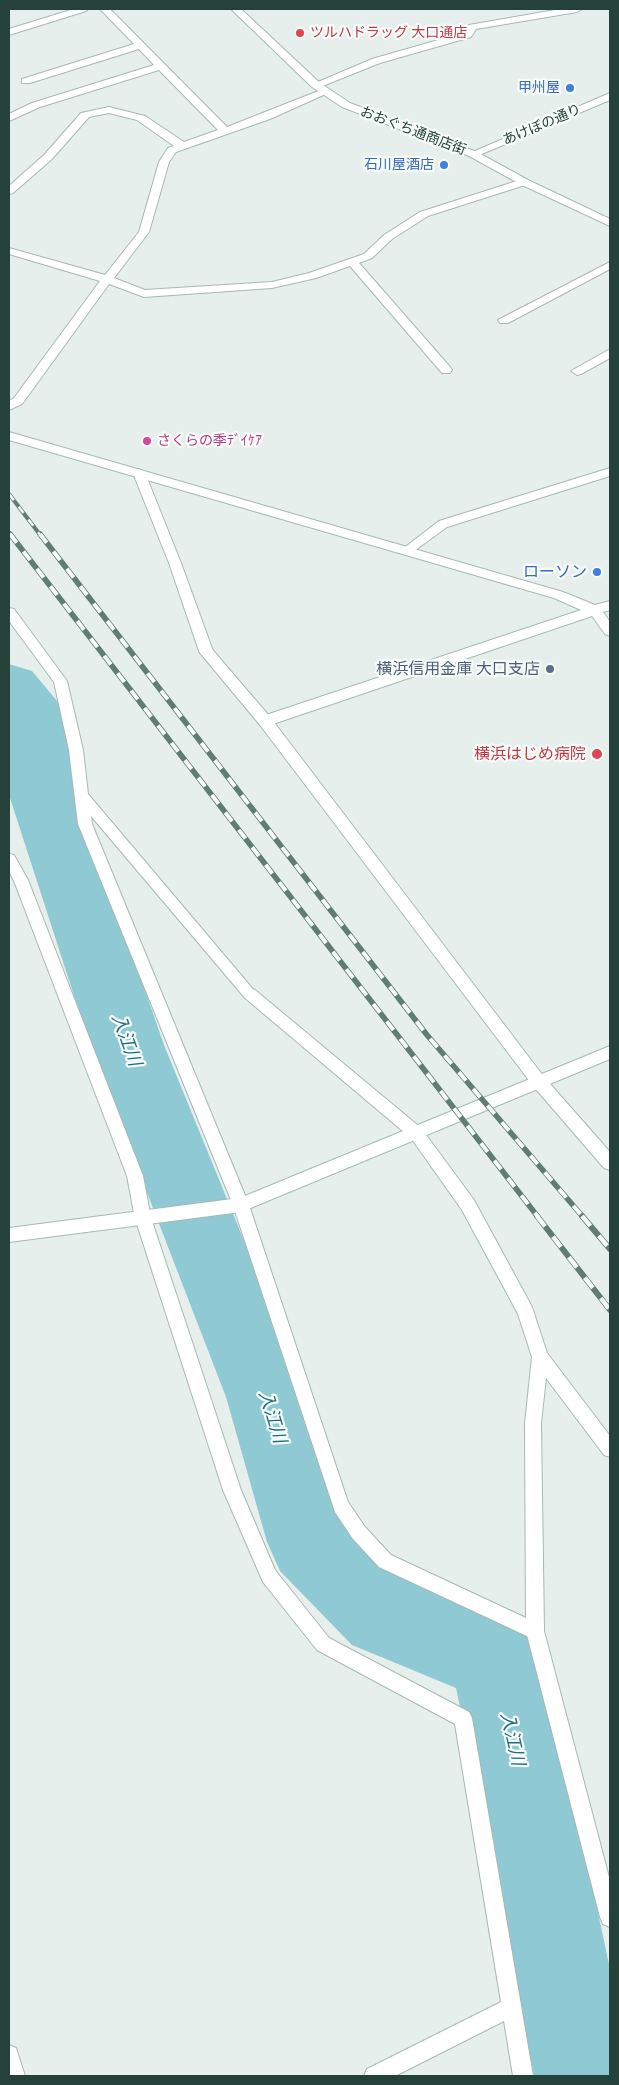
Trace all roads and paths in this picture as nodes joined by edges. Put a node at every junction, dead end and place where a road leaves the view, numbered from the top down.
1 (83, 9) edge
2 (105, 9) edge
3 (236, 9) edge
4 (577, 9) edge
5 (9, 32) edge
6 (141, 45) junction
7 (161, 66) junction
8 (26, 81) dead end
9 (321, 88) junction
10 (610, 96) edge
11 (9, 118) edge
12 (225, 131) junction
13 (182, 146) junction
14 (473, 154) junction
15 (524, 182) junction
16 (9, 191) edge
17 (610, 224) edge
18 (9, 251) edge
19 (352, 262) junction
20 (610, 265) edge
21 (107, 279) junction
22 (504, 320) dead end
23 (610, 353) edge
24 (446, 370) dead end
25 (577, 371) dead end
26 (9, 406) edge
27 (9, 436) edge
28 (610, 472) edge
29 (139, 474) junction
30 (406, 551) junction
31 (610, 605) edge
32 (594, 610) junction
33 (9, 612) edge
34 (610, 631) edge
35 (265, 721) junction
36 (82, 796) junction
37 (9, 859) edge
38 (610, 1052) edge
39 (539, 1082) junction
40 (416, 1133) junction
41 (610, 1163) edge
42 (235, 1206) junction
43 (143, 1218) junction
44 (9, 1235) edge
45 (540, 1357) junction
46 (610, 1449) edge
47 (535, 1631) junction
48 (610, 1917) edge
49 (511, 2007) junction
50 (9, 2055) edge
51 (15, 2076) edge
52 (374, 2076) edge
53 (523, 2076) edge

1 - 5 street
2 - 6 street
3 - 9 street, おおぐち通商店街
4 - 9 street
6 - 7 street
6 - 8 street
7 - 11 street
7 - 12 street
9 - 12 street
9 - 14 street, おおぐち通商店街
10 - 14 street, あけぼの通り
12 - 13 street
13 - 16 street
13 - 21 street
14 - 15 street, おおぐち通商店街
15 - 17 street, おおぐち通商店街
15 - 19 street
18 - 21 street
19 - 21 street
19 - 24 street
20 - 22 street
21 - 26 street
23 - 25 street
27 - 29 street
28 - 30 street
29 - 30 street
29 - 35 street
30 - 32 street
31 - 32 street
32 - 34 street
32 - 35 street
33 - 36 street
35 - 39 street
36 - 40 street
36 - 42 street
37 - 43 street
38 - 39 street
39 - 40 street
39 - 41 street
40 - 42 street
40 - 45 street
42 - 43 street
42 - 47 street
43 - 44 street
43 - 49 street
45 - 46 street
45 - 47 street
47 - 48 street
49 - 52 street
49 - 53 street
50 - 51 street

